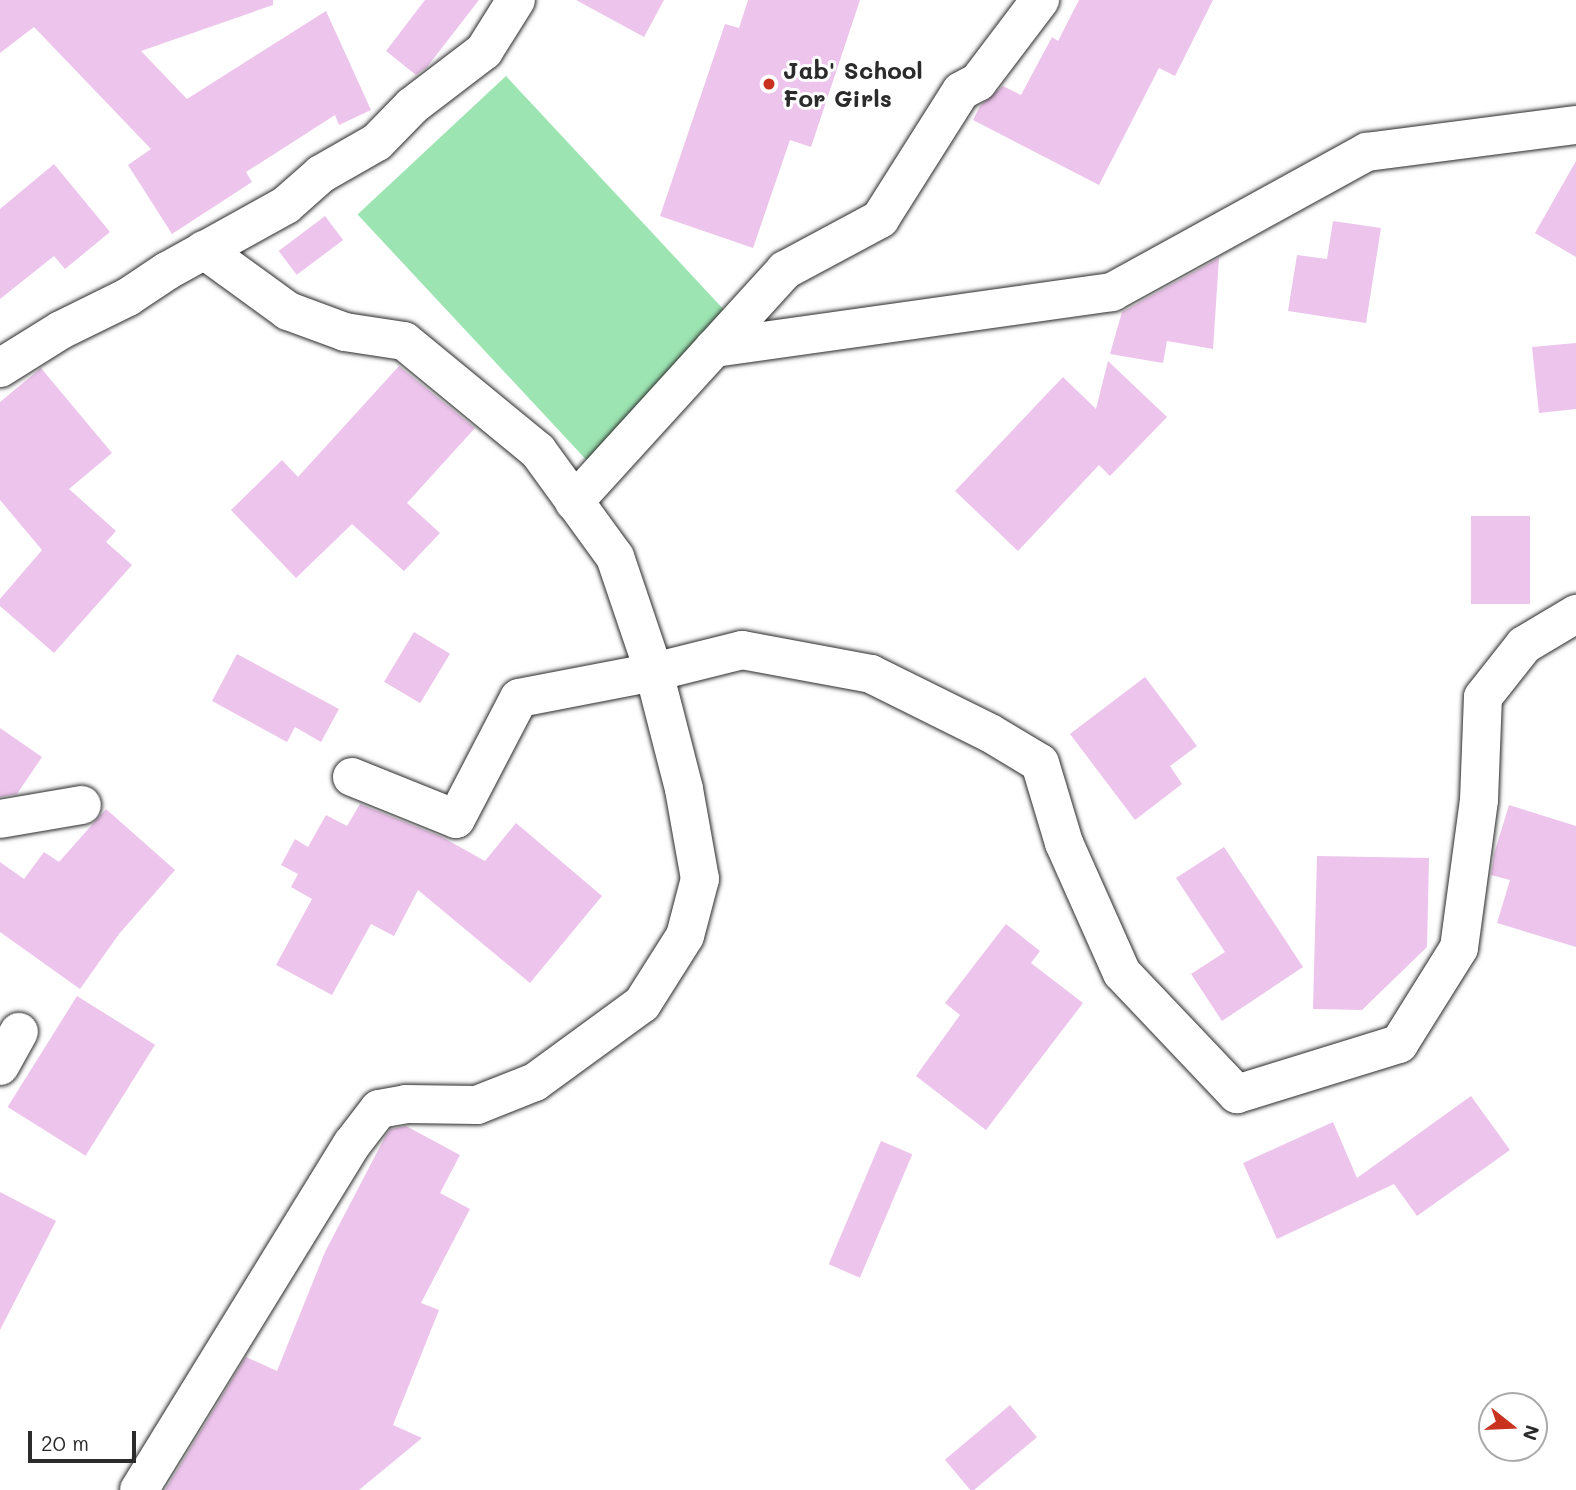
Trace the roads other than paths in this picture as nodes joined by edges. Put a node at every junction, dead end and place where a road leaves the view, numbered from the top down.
1 (516, 0) edge
2 (1040, 0) edge
3 (1576, 125) edge
4 (204, 250) junction
5 (714, 348) junction
6 (0, 368) edge
7 (574, 502) junction
8 (1576, 614) edge
9 (654, 672) junction
10 (352, 777) dead end
11 (82, 805) dead end
12 (0, 819) edge
13 (19, 1032) dead end
14 (0, 1066) edge
15 (139, 1490) edge

1 - 4 street
2 - 5 street
3 - 5 street
4 - 6 street
4 - 7 street
5 - 7 street
7 - 9 street
8 - 9 street
9 - 10 street
9 - 15 street
11 - 12 street
13 - 14 street

